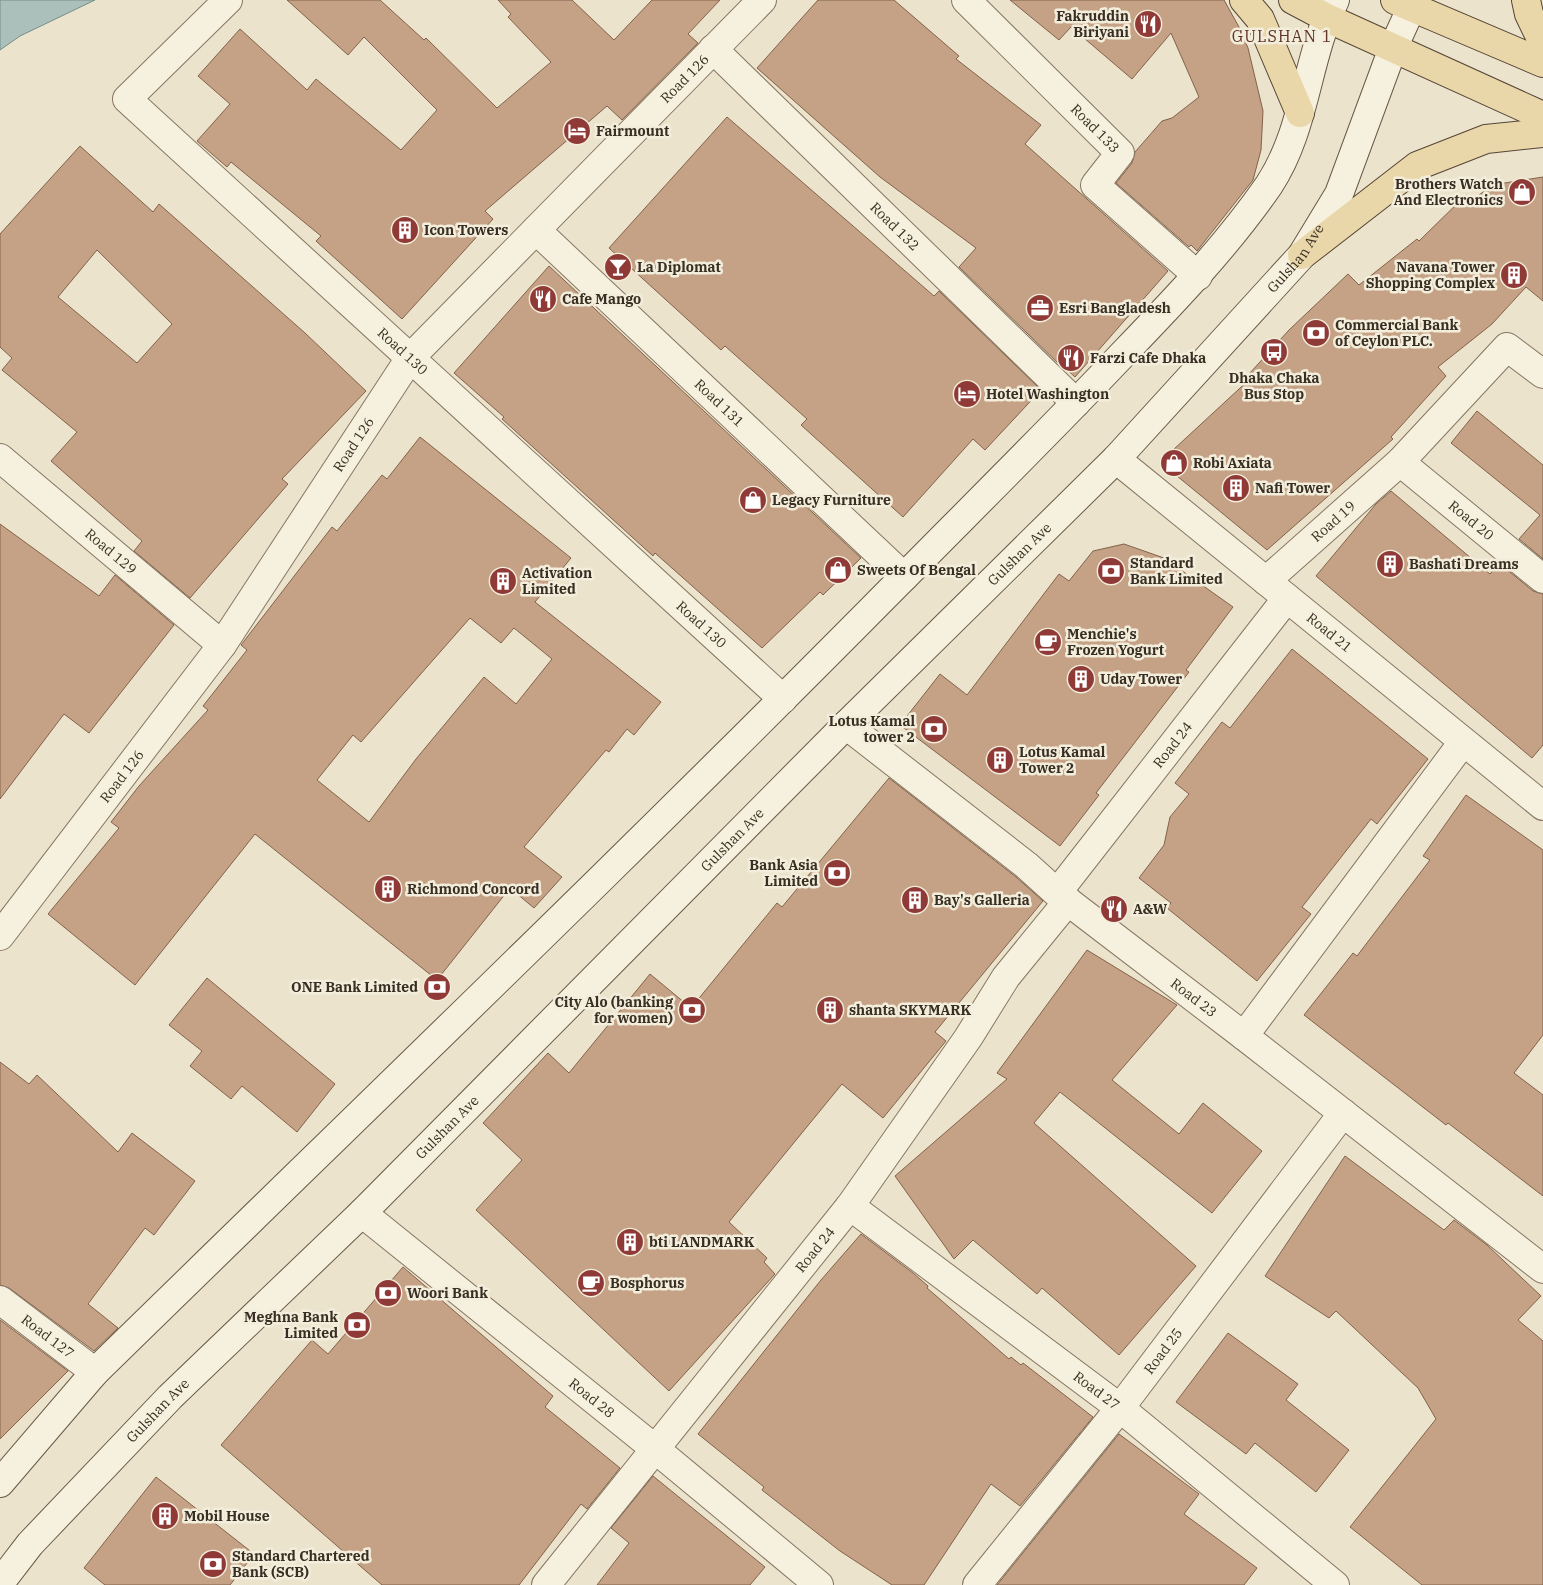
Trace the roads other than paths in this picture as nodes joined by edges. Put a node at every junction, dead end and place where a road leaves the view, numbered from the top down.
1 (228, 0) edge
2 (762, 0) edge
3 (966, 0) edge
4 (1244, 0) edge
5 (1293, 0) edge
6 (1526, 0) edge
7 (1407, 2) edge
8 (1331, 9) edge
9 (1543, 43) edge
10 (1394, 48) junction
11 (713, 49) junction
12 (1543, 63) edge
13 (1300, 113) junction
14 (1543, 116) edge
15 (1543, 133) edge
16 (536, 230) junction
17 (1302, 255) junction
18 (1198, 276) junction
19 (410, 358) junction
20 (1543, 374) edge
21 (1076, 403) junction
22 (0, 458) edge
23 (1116, 459) junction
24 (1400, 462) junction
25 (904, 577) junction
26 (1543, 579) edge
27 (1277, 589) junction
28 (222, 645) junction
29 (783, 699) junction
30 (846, 725) junction
31 (1463, 742) junction
32 (1538, 792) edge
33 (1062, 897) junction
34 (4, 922) edge
35 (1244, 1036) junction
36 (1344, 1113) junction
37 (850, 1206) junction
38 (362, 1213) junction
39 (1543, 1269) edge
40 (0, 1300) edge
41 (95, 1372) junction
42 (1120, 1408) junction
43 (654, 1448) junction
44 (0, 1483) edge
45 (0, 1583) edge
46 (546, 1585) edge
47 (819, 1585) edge
48 (976, 1585) edge
49 (1335, 1585) edge

1 - 19 street, Road 130
2 - 11 street, Road 126
3 - 18 street, Road 133
4 - 13 main road
5 - 8 main road
6 - 9 main road
7 - 10 street, Gulshan Ave
7 - 12 main road
8 - 10 main road
8 - 13 street
10 - 14 main road
10 - 17 street, Gulshan Ave
11 - 16 street, Road 126
11 - 21 street, Road 132
13 - 18 street
15 - 17 main road
16 - 19 street, Road 126
16 - 25 street, Road 131
17 - 23 street, Gulshan Ave
18 - 21 street
19 - 28 street, Road 126
19 - 29 street, Road 130
20 - 24 street, Road 19
21 - 25 street
22 - 28 street, Road 129
23 - 27 street, Road 21
23 - 30 street, Gulshan Ave
24 - 26 street, Road 20
24 - 27 street, Road 19
25 - 29 street
27 - 31 street, Road 21
27 - 33 street, Road 24
28 - 34 street, Road 126
29 - 41 street
30 - 33 street, Road 23
30 - 38 street, Gulshan Ave
31 - 32 street, Road 21
31 - 35 street
33 - 35 street, Road 23
33 - 37 street, Road 24
35 - 36 street, Road 23
36 - 39 street, Road 23
36 - 42 street, Road 25
37 - 42 street, Road 27
37 - 43 street, Road 24
38 - 43 street, Road 28
38 - 45 street, Gulshan Ave
40 - 41 street, Road 127
41 - 44 street
42 - 48 street, Road 25
42 - 49 street, Road 27
43 - 46 street, Road 24
43 - 47 street, Road 28

